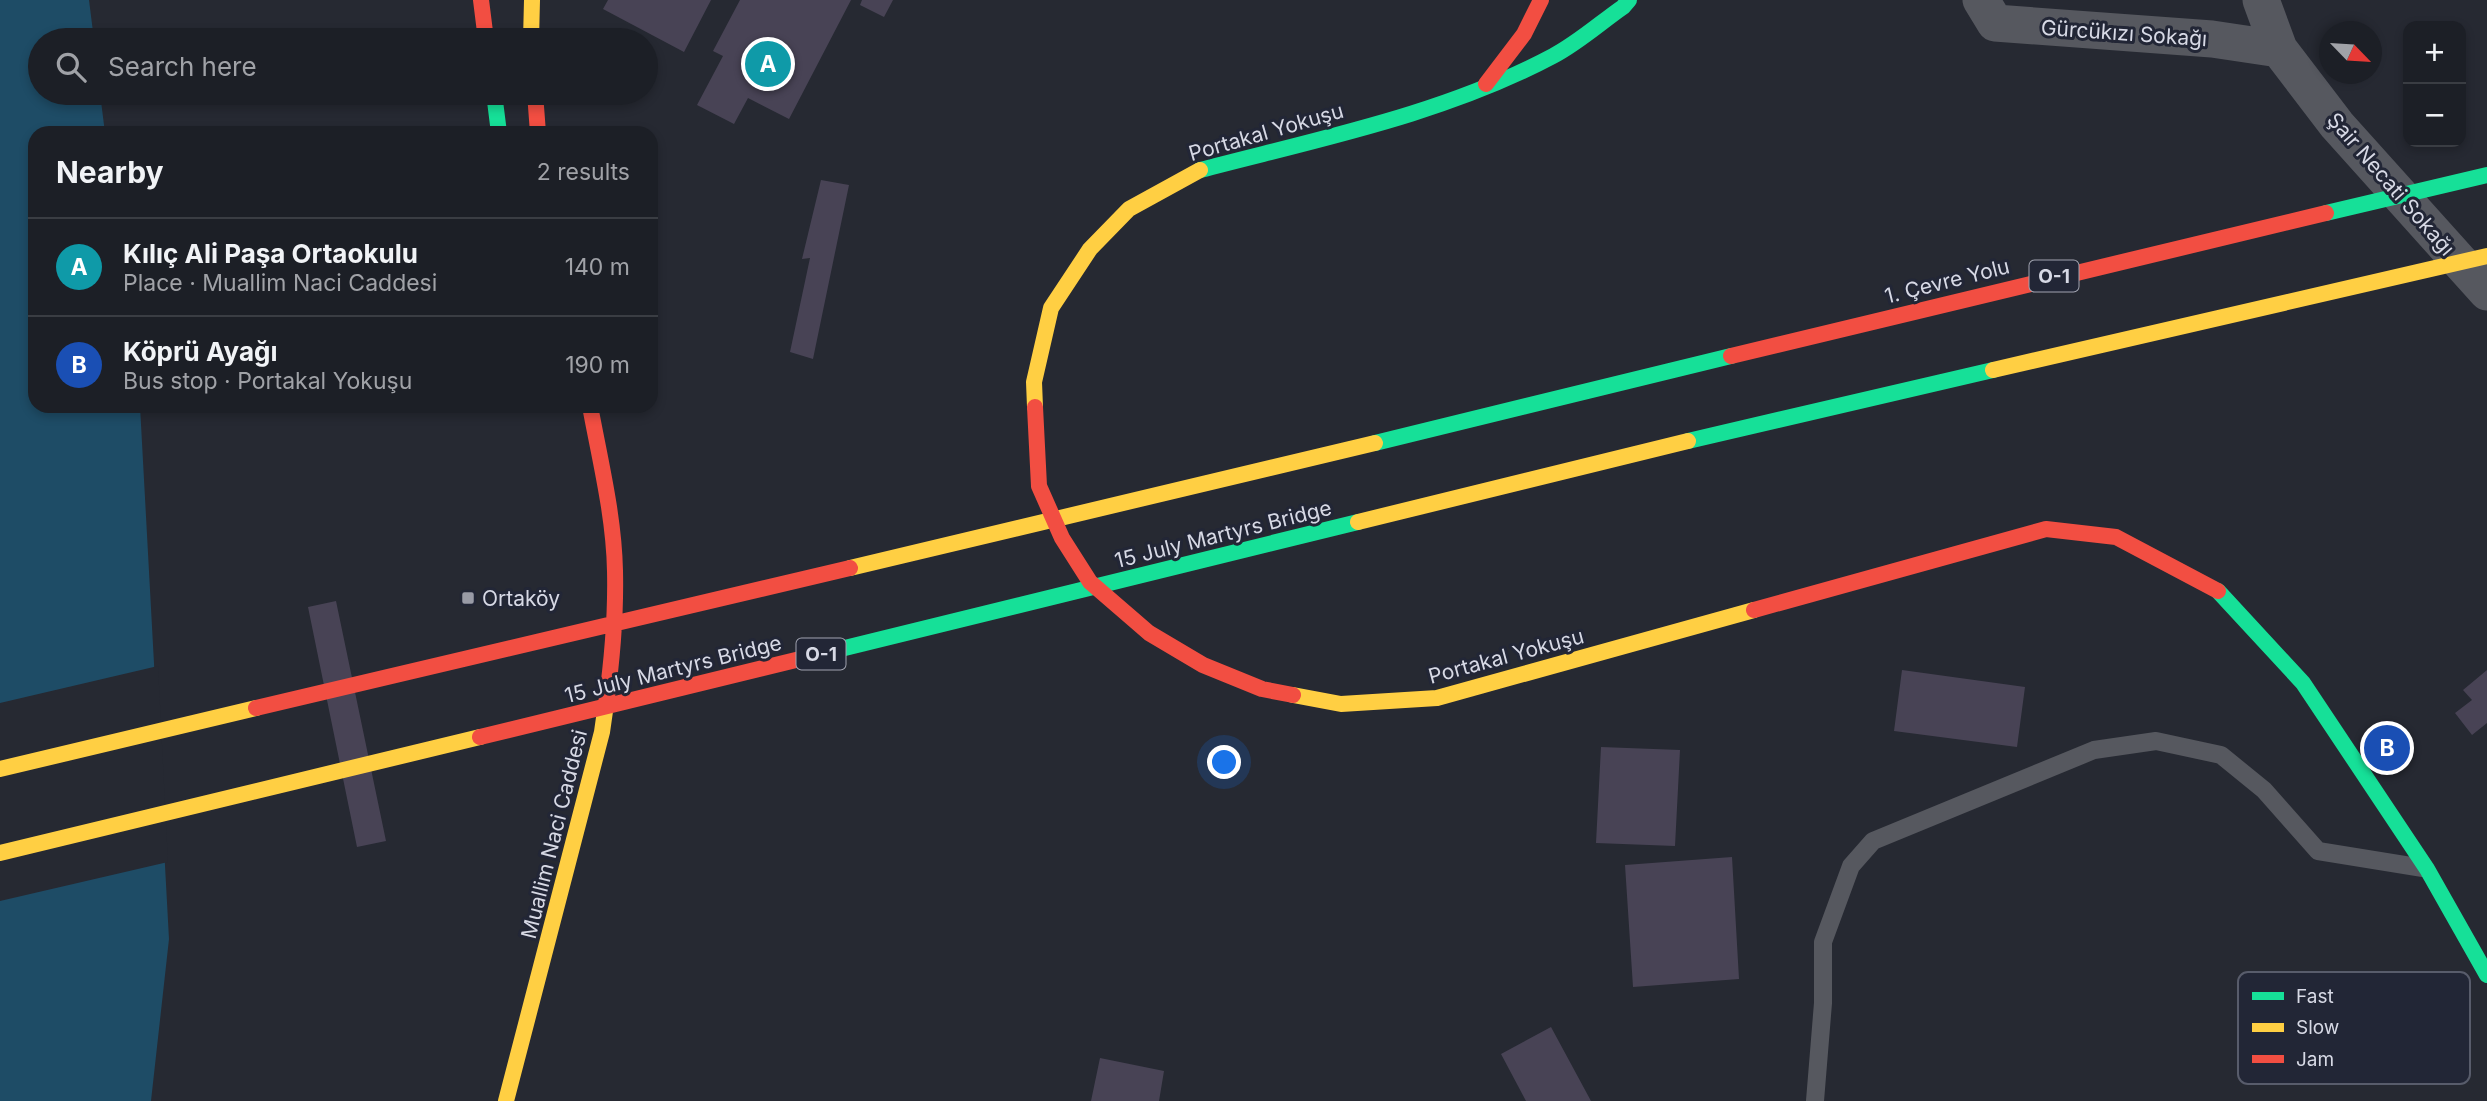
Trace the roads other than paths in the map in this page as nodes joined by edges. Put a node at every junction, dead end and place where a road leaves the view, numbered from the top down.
1 (481, 0) edge
2 (532, 0) edge
3 (1541, 0) edge
4 (1629, 0) edge
5 (1980, 0) edge
6 (2261, 0) edge
7 (484, 28) edge
8 (531, 28) edge
9 (2279, 49) junction
10 (1483, 88) junction
11 (496, 105) edge
12 (536, 105) edge
13 (498, 126) edge
14 (537, 126) edge
15 (2487, 175) edge
16 (2487, 256) edge
17 (2487, 292) edge
18 (591, 413) edge
19 (0, 769) edge
20 (0, 853) edge
21 (2427, 869) junction
22 (2487, 975) edge
23 (506, 1101) edge
24 (1815, 1101) edge

1 - 7 main road
2 - 8 main road
3 - 10 main road
4 - 10 main road, Portakal Yokuşu
5 - 9 street, Gürcükızı Sokağı
6 - 9 street, Şair Necati Sokağı
9 - 17 street, Şair Necati Sokağı
10 - 21 main road, Portakal Yokuşu
11 - 13 main road
12 - 14 main road
15 - 19 main road, 1. Çevre Yolu / O-1
16 - 20 main road, 15 July Martyrs Bridge / O-1
18 - 23 main road, Muallim Naci Caddesi
21 - 22 main road, Portakal Yokuşu
21 - 24 lane

